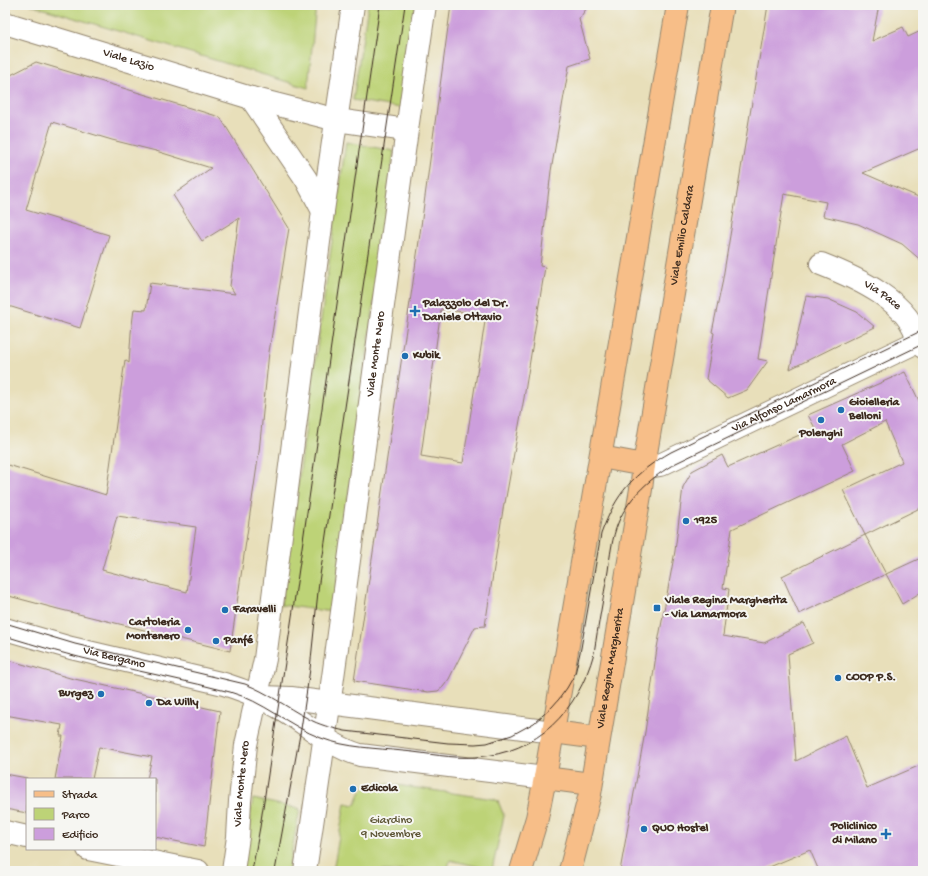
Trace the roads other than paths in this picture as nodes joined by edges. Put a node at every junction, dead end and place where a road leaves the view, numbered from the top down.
1 (353, 5) edge
2 (425, 5) edge
3 (678, 5) edge
4 (722, 5) edge
5 (5, 24) edge
6 (251, 98) junction
7 (337, 120) junction
8 (406, 130) junction
9 (323, 211) junction
10 (821, 264) dead end
11 (921, 343) edge
12 (601, 457) junction
13 (644, 465) junction
14 (5, 629) edge
15 (257, 696) junction
16 (330, 703) junction
17 (553, 732) junction
18 (325, 738) junction
19 (599, 738) junction
20 (545, 778) junction
21 (591, 784) junction
22 (5, 832) edge
23 (26, 837) edge
24 (93, 850) edge
25 (198, 871) edge
26 (233, 871) edge
27 (305, 871) edge
28 (521, 871) edge
29 (570, 871) edge

1 - 7 street, Viale Monte Nero
2 - 8 street, Viale Monte Nero
3 - 12 main road
4 - 13 main road, Viale Emilio Caldara
5 - 6 street, Viale Lazio
6 - 7 street, Viale Lazio
6 - 9 street
7 - 8 street, Viale Lazio
7 - 9 street, Viale Monte Nero
8 - 16 street, Viale Monte Nero
9 - 15 street, Viale Monte Nero
10 - 11 street, Via Pace
11 - 13 street, Via Alfonso Lamarmora
12 - 13 main road
12 - 17 main road
13 - 19 main road, Viale Regina Margherita
14 - 15 street, Via Bergamo
15 - 16 street
15 - 18 street
15 - 26 street, Viale Monte Nero
16 - 17 street
16 - 18 street, Viale Monte Nero
17 - 19 main road
17 - 20 main road
18 - 20 street
18 - 27 street, Viale Monte Nero
19 - 21 main road, Viale Regina Margherita
20 - 21 main road
20 - 28 main road
21 - 29 main road, Viale Regina Margherita
22 - 23 street
24 - 25 street

